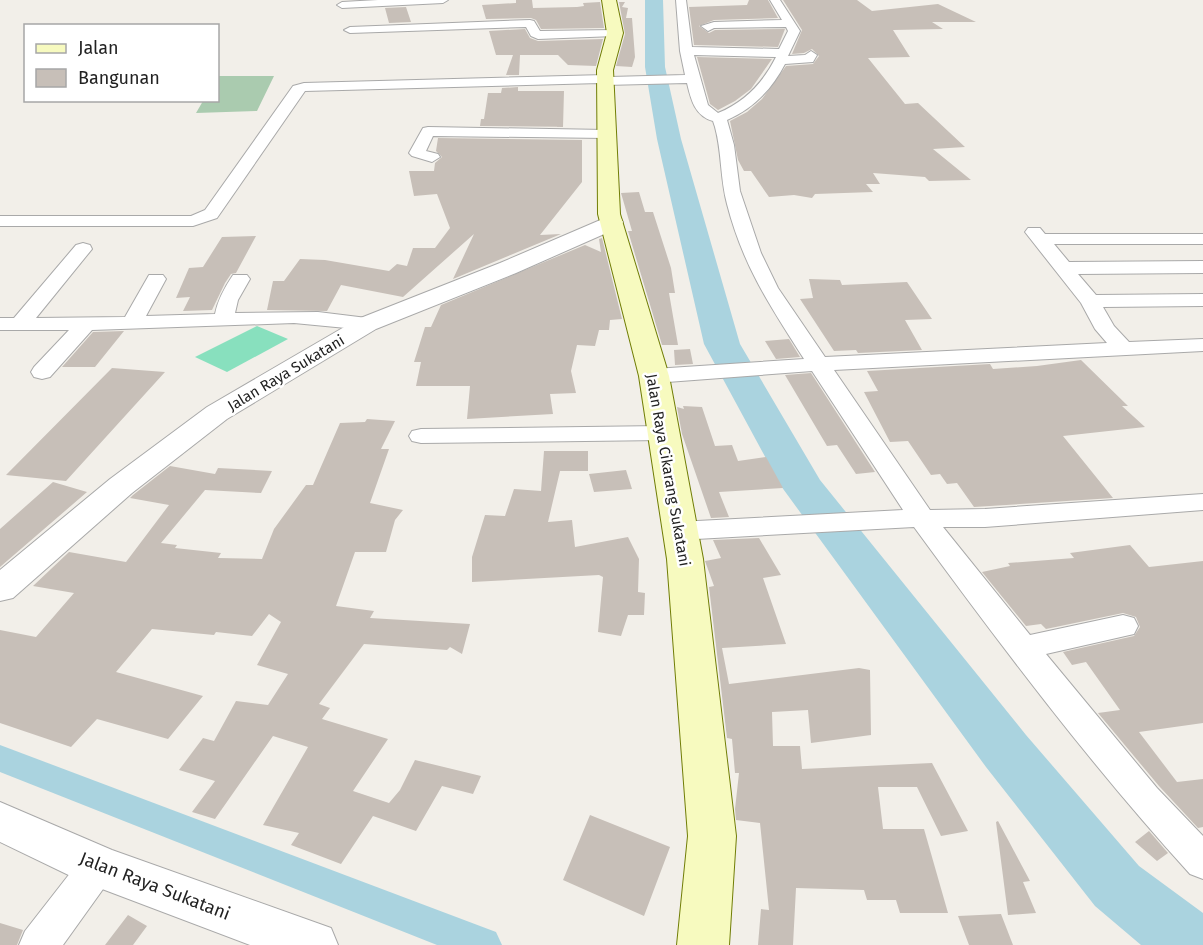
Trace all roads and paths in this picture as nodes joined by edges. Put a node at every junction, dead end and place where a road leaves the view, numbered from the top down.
1 (443, 0) edge
2 (609, 0) edge
3 (681, 0) edge
4 (775, 0) edge
5 (342, 5) dead end
6 (524, 9) dead end
7 (530, 23) junction
8 (791, 23) junction
9 (451, 26) junction
10 (708, 28) dead end
11 (350, 30) dead end
12 (615, 33) junction
13 (686, 51) junction
14 (811, 55) dead end
15 (782, 56) junction
16 (540, 68) dead end
17 (605, 77) junction
18 (693, 79) junction
19 (719, 118) junction
20 (606, 134) junction
21 (432, 157) dead end
22 (0, 221) edge
23 (612, 222) junction
24 (1203, 239) edge
25 (83, 249) dead end
26 (1203, 267) edge
27 (1064, 268) junction
28 (156, 279) dead end
29 (240, 279) dead end
30 (1198, 300) edge
31 (1094, 306) junction
32 (224, 318) junction
33 (132, 322) junction
34 (87, 323) junction
35 (10, 324) edge
36 (367, 324) junction
37 (1203, 345) edge
38 (1124, 349) junction
39 (820, 364) junction
40 (42, 372) dead end
41 (665, 375) junction
42 (662, 433) junction
43 (421, 436) dead end
44 (1203, 502) edge
45 (923, 520) junction
46 (678, 531) junction
47 (0, 589) edge
48 (1123, 626) dead end
49 (1021, 648) junction
50 (0, 821) edge
51 (1203, 862) edge
52 (98, 866) junction
53 (39, 945) edge
54 (313, 945) edge
55 (703, 945) edge

1 - 5 street
1 - 9 street
2 - 12 main road, Jalan Raya Cikarang Sukatani
3 - 13 street
4 - 8 street
6 - 7 street
7 - 9 street
7 - 12 street
8 - 10 street
8 - 15 street
9 - 11 street
12 - 17 main road, Jalan Raya Cikarang Sukatani
13 - 15 street
13 - 18 street
14 - 15 street
15 - 19 street
16 - 17 street
17 - 18 street
17 - 20 main road, Jalan Raya Cikarang Sukatani
17 - 22 street
18 - 19 street
19 - 39 street
20 - 21 street
20 - 23 main road, Jalan Raya Cikarang Sukatani
23 - 36 street, Jalan Raya Sukatani
23 - 41 main road, Jalan Raya Cikarang Sukatani
24 - 27 street
25 - 35 street
26 - 27 street
27 - 31 street
28 - 33 street
29 - 32 street
30 - 31 street
31 - 38 street
32 - 33 street
32 - 36 street
33 - 34 street
34 - 35 street
34 - 40 street
36 - 47 street, Jalan Raya Sukatani
37 - 38 street
38 - 39 street
39 - 41 street
39 - 45 street
41 - 42 main road, Jalan Raya Cikarang Sukatani
42 - 43 street
42 - 46 main road, Jalan Raya Cikarang Sukatani
44 - 45 street
45 - 46 street
45 - 49 street
46 - 55 main road, Jalan Raya Cikarang Sukatani
48 - 49 street
49 - 51 street
50 - 52 street, Jalan Raya Sukatani
52 - 53 street
52 - 54 street, Jalan Raya Sukatani

